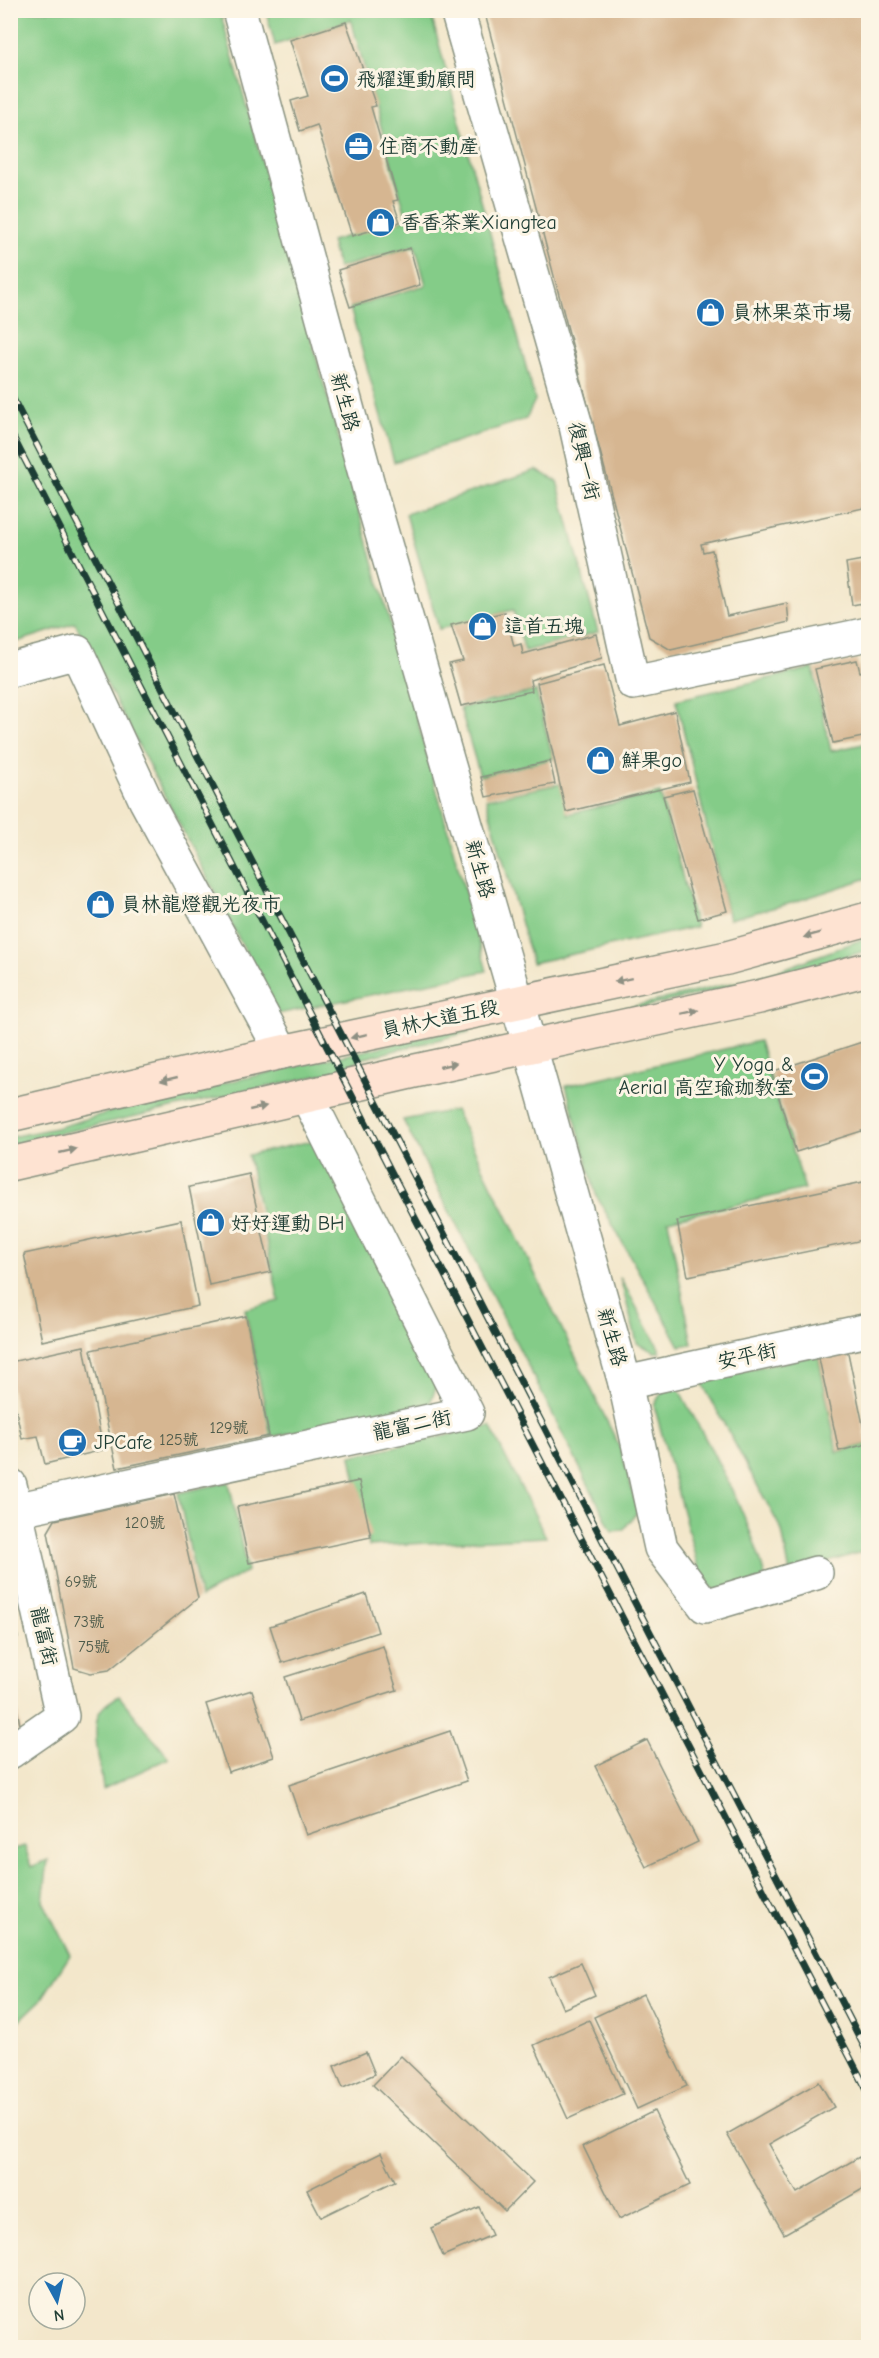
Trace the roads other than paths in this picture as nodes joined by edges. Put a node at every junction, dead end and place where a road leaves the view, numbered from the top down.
1 (239, 10) edge
2 (457, 10) edge
3 (868, 634) edge
4 (10, 670) edge
5 (868, 919) edge
6 (868, 969) edge
7 (519, 1002) junction
8 (530, 1047) junction
9 (282, 1052) junction
10 (307, 1096) junction
11 (10, 1115) edge
12 (10, 1164) edge
13 (868, 1330) edge
14 (625, 1383) junction
15 (12, 1502) edge
16 (816, 1574) dead end
17 (10, 1752) edge

1 - 7 street, 新生路
2 - 3 street, 復興一街
4 - 9 street
5 -> 7 main road, 員林大道五段
8 -> 6 main road
7 - 8 street, 新生路
7 -> 9 main road, 員林大道五段
10 -> 8 main road
8 - 14 street, 新生路
9 -> 11 main road, 員林大道五段
12 -> 10 main road
10 - 15 street, 龍富二街
13 - 14 street, 安平街
14 - 16 street, 新生路
15 - 17 street, 龍富街

